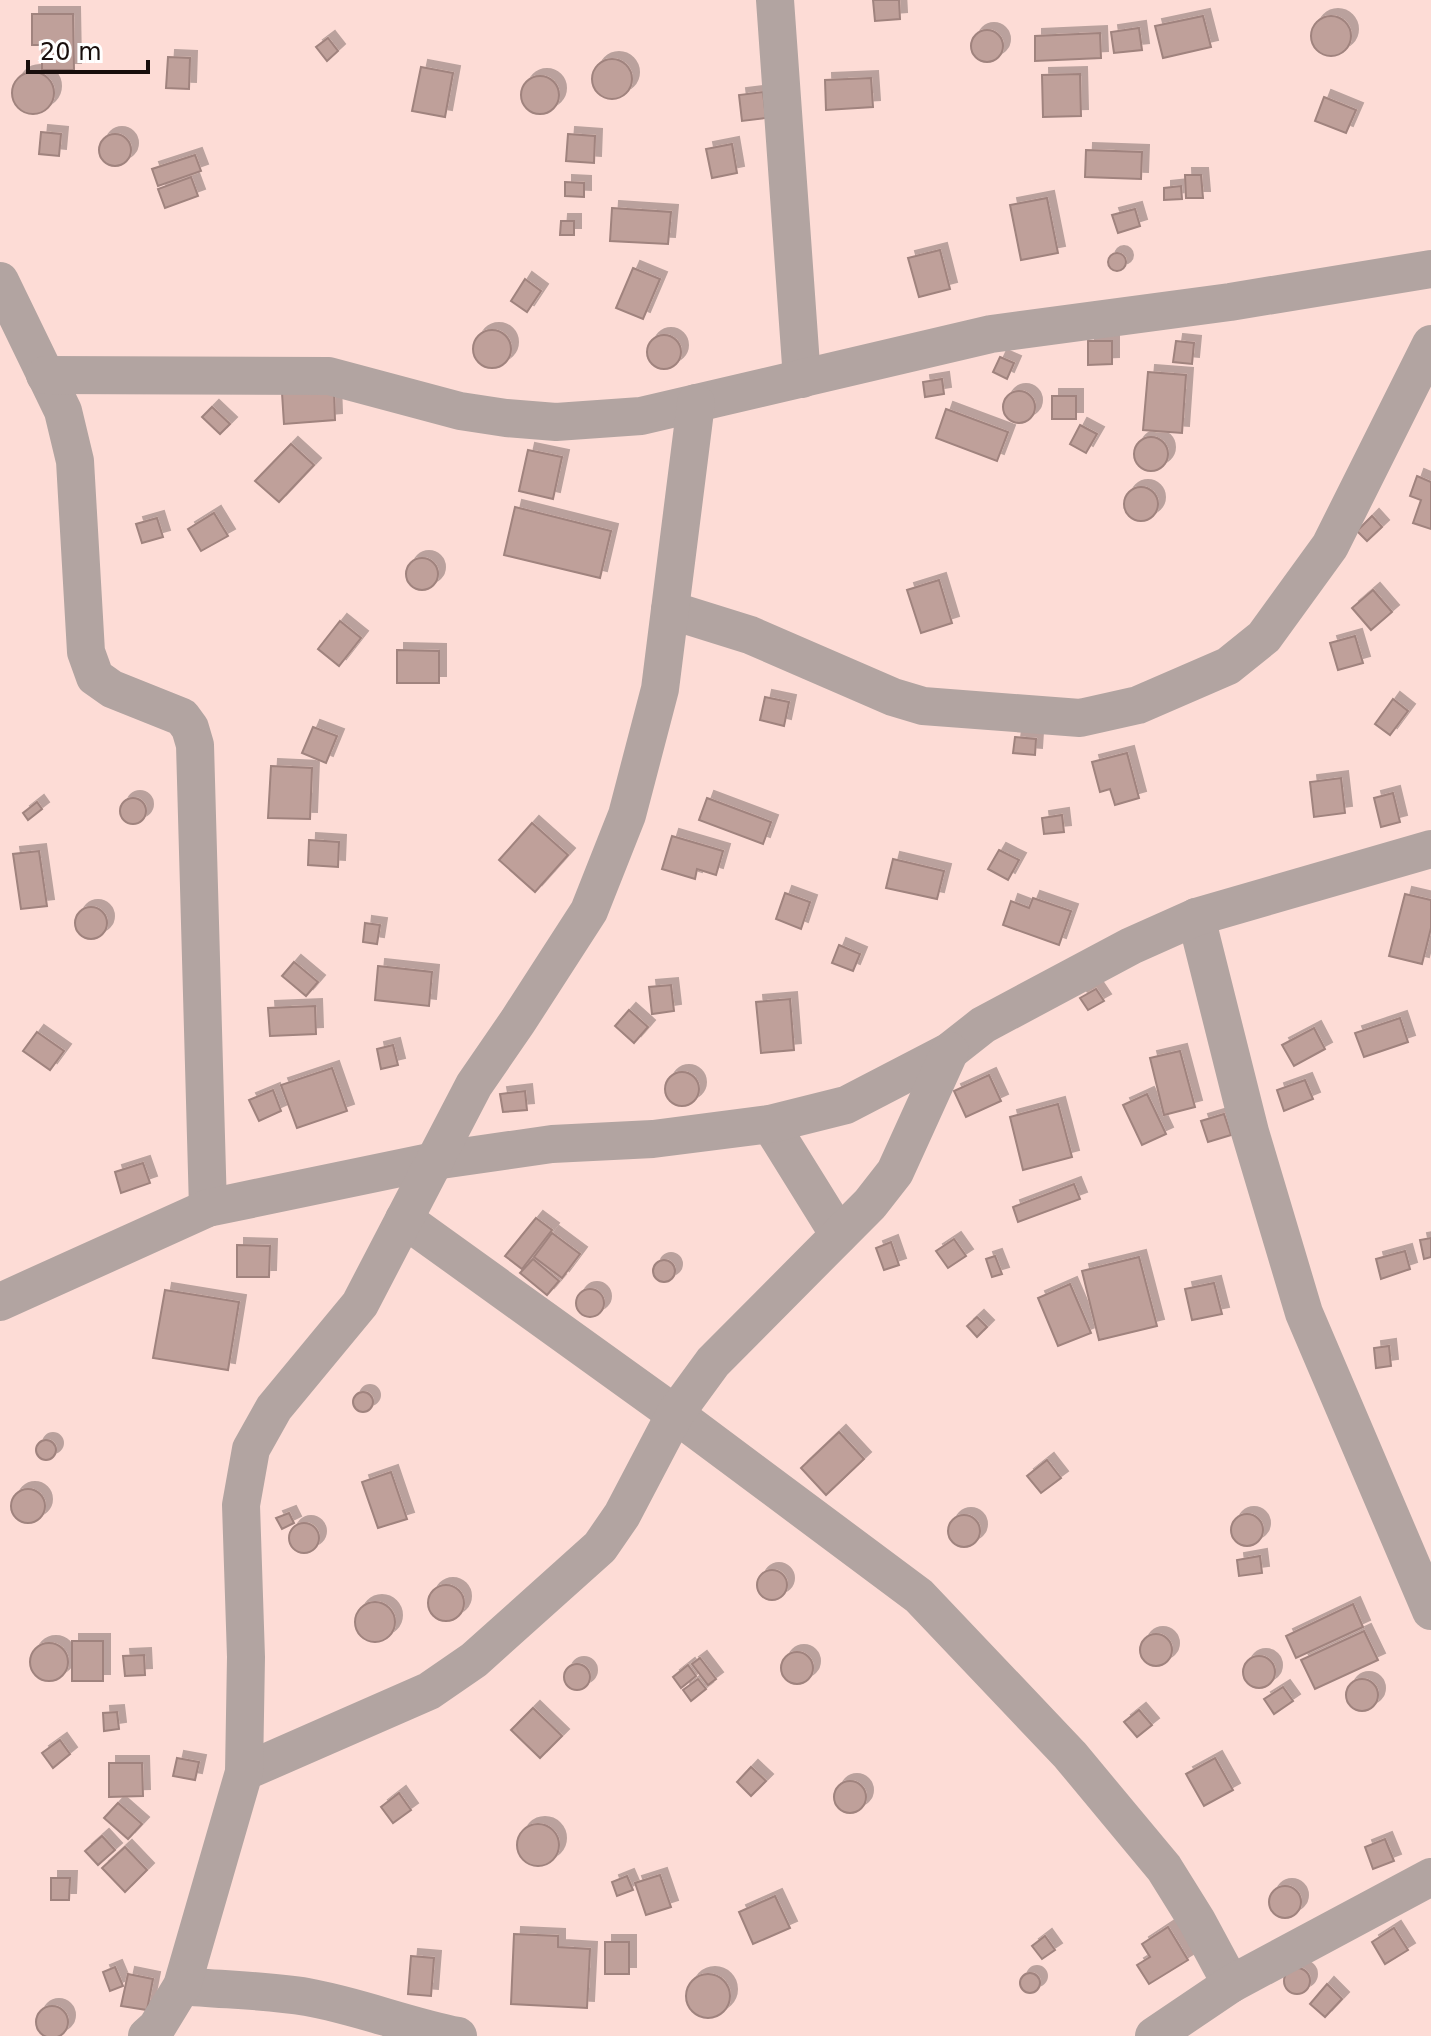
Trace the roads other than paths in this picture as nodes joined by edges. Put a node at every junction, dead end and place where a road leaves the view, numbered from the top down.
1 (775, 0) edge
2 (1431, 269) edge
3 (0, 281) edge
4 (1431, 344) edge
5 (45, 375) junction
6 (802, 379) junction
7 (696, 403) junction
8 (670, 610) junction
9 (1431, 849) edge
10 (1196, 917) junction
11 (950, 1051) junction
12 (770, 1124) junction
13 (434, 1161) junction
14 (208, 1208) junction
15 (404, 1219) junction
16 (839, 1235) junction
17 (0, 1302) edge
18 (675, 1414) junction
19 (1431, 1611) edge
20 (244, 1772) junction
21 (1431, 1877) edge
22 (1231, 1984) junction
23 (182, 1986) junction
24 (147, 2036) edge
25 (458, 2036) edge
26 (1154, 2036) edge

1 - 6 street
2 - 6 street
3 - 5 street
4 - 8 street
5 - 7 street
5 - 14 street
6 - 7 street
7 - 8 street
8 - 13 street
9 - 10 street
10 - 11 street
10 - 19 street
11 - 12 street
11 - 16 street
12 - 13 street
12 - 16 street
13 - 14 street
13 - 15 street
14 - 17 street
15 - 18 street
15 - 20 street
16 - 18 street
18 - 20 street
18 - 22 street
20 - 23 street
21 - 22 street
22 - 26 street
23 - 24 street
23 - 25 street

